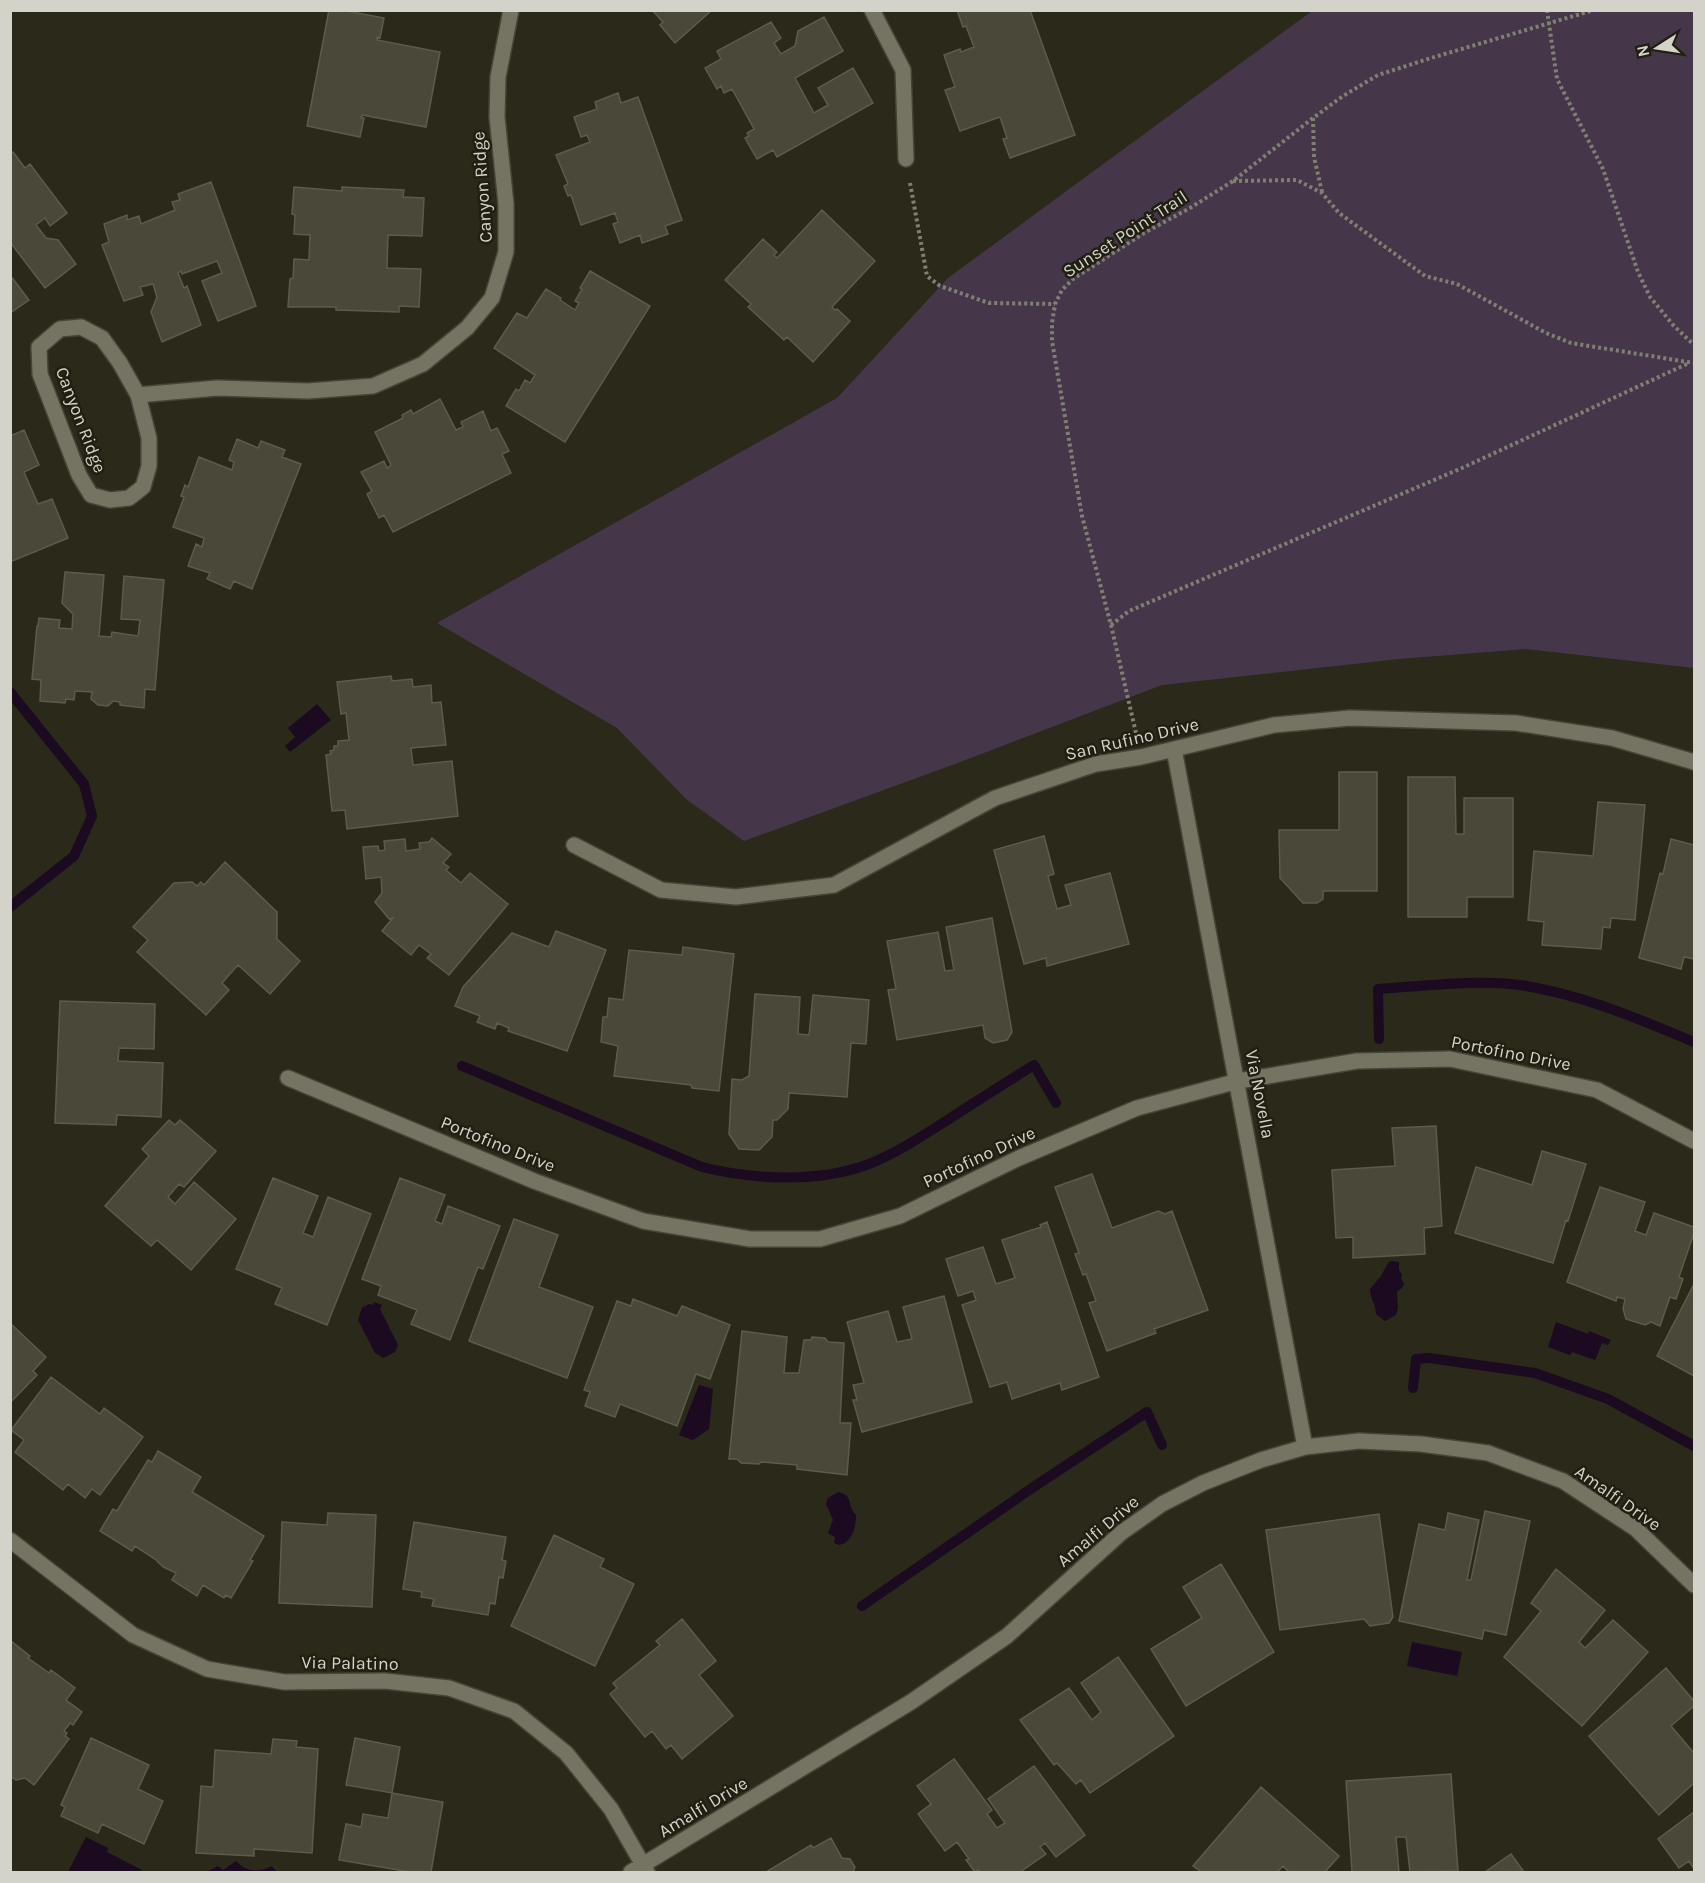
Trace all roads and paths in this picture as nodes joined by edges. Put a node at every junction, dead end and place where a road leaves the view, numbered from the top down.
1 (511, 10) edge
2 (872, 10) edge
3 (1547, 10) edge
4 (1594, 10) edge
5 (1547, 24) junction
6 (1313, 118) junction
7 (906, 159) joint
8 (1233, 181) junction
9 (1322, 193) junction
10 (1055, 304) junction
11 (1695, 345) edge
12 (1692, 363) edge
13 (138, 395) junction
14 (1111, 625) junction
15 (1174, 749) junction
16 (1141, 757) junction
17 (1695, 762) edge
18 (574, 845) dead end
19 (288, 1078) dead end
20 (1238, 1081) junction
21 (1695, 1141) edge
22 (1305, 1447) junction
23 (10, 1540) edge
24 (1695, 1585) edge
25 (641, 1870) edge

1 - 13 street, Canyon Ridge
2 - 7 street
3 - 5 path
4 - 5 path, Sunset Point Trail
5 - 6 path, Sunset Point Trail
5 - 11 path
6 - 8 path, Sunset Point Trail
6 - 9 path
7 - 10 path
8 - 9 path
8 - 10 path, Sunset Point Trail
9 - 12 path
10 - 14 path, Sunset Point Trail
12 - 14 path
13 - 13 street, Canyon Ridge
14 - 16 path, Sunset Point Trail
15 - 16 street, San Rufino Drive
15 - 17 street, San Rufino Drive
15 - 20 street, Via Novella
16 - 18 street, San Rufino Drive
19 - 20 street, Portofino Drive
20 - 21 street, Portofino Drive
20 - 22 street, Via Novella
22 - 24 street, Amalfi Drive
22 - 25 street, Amalfi Drive
23 - 25 street, Via Palatino

